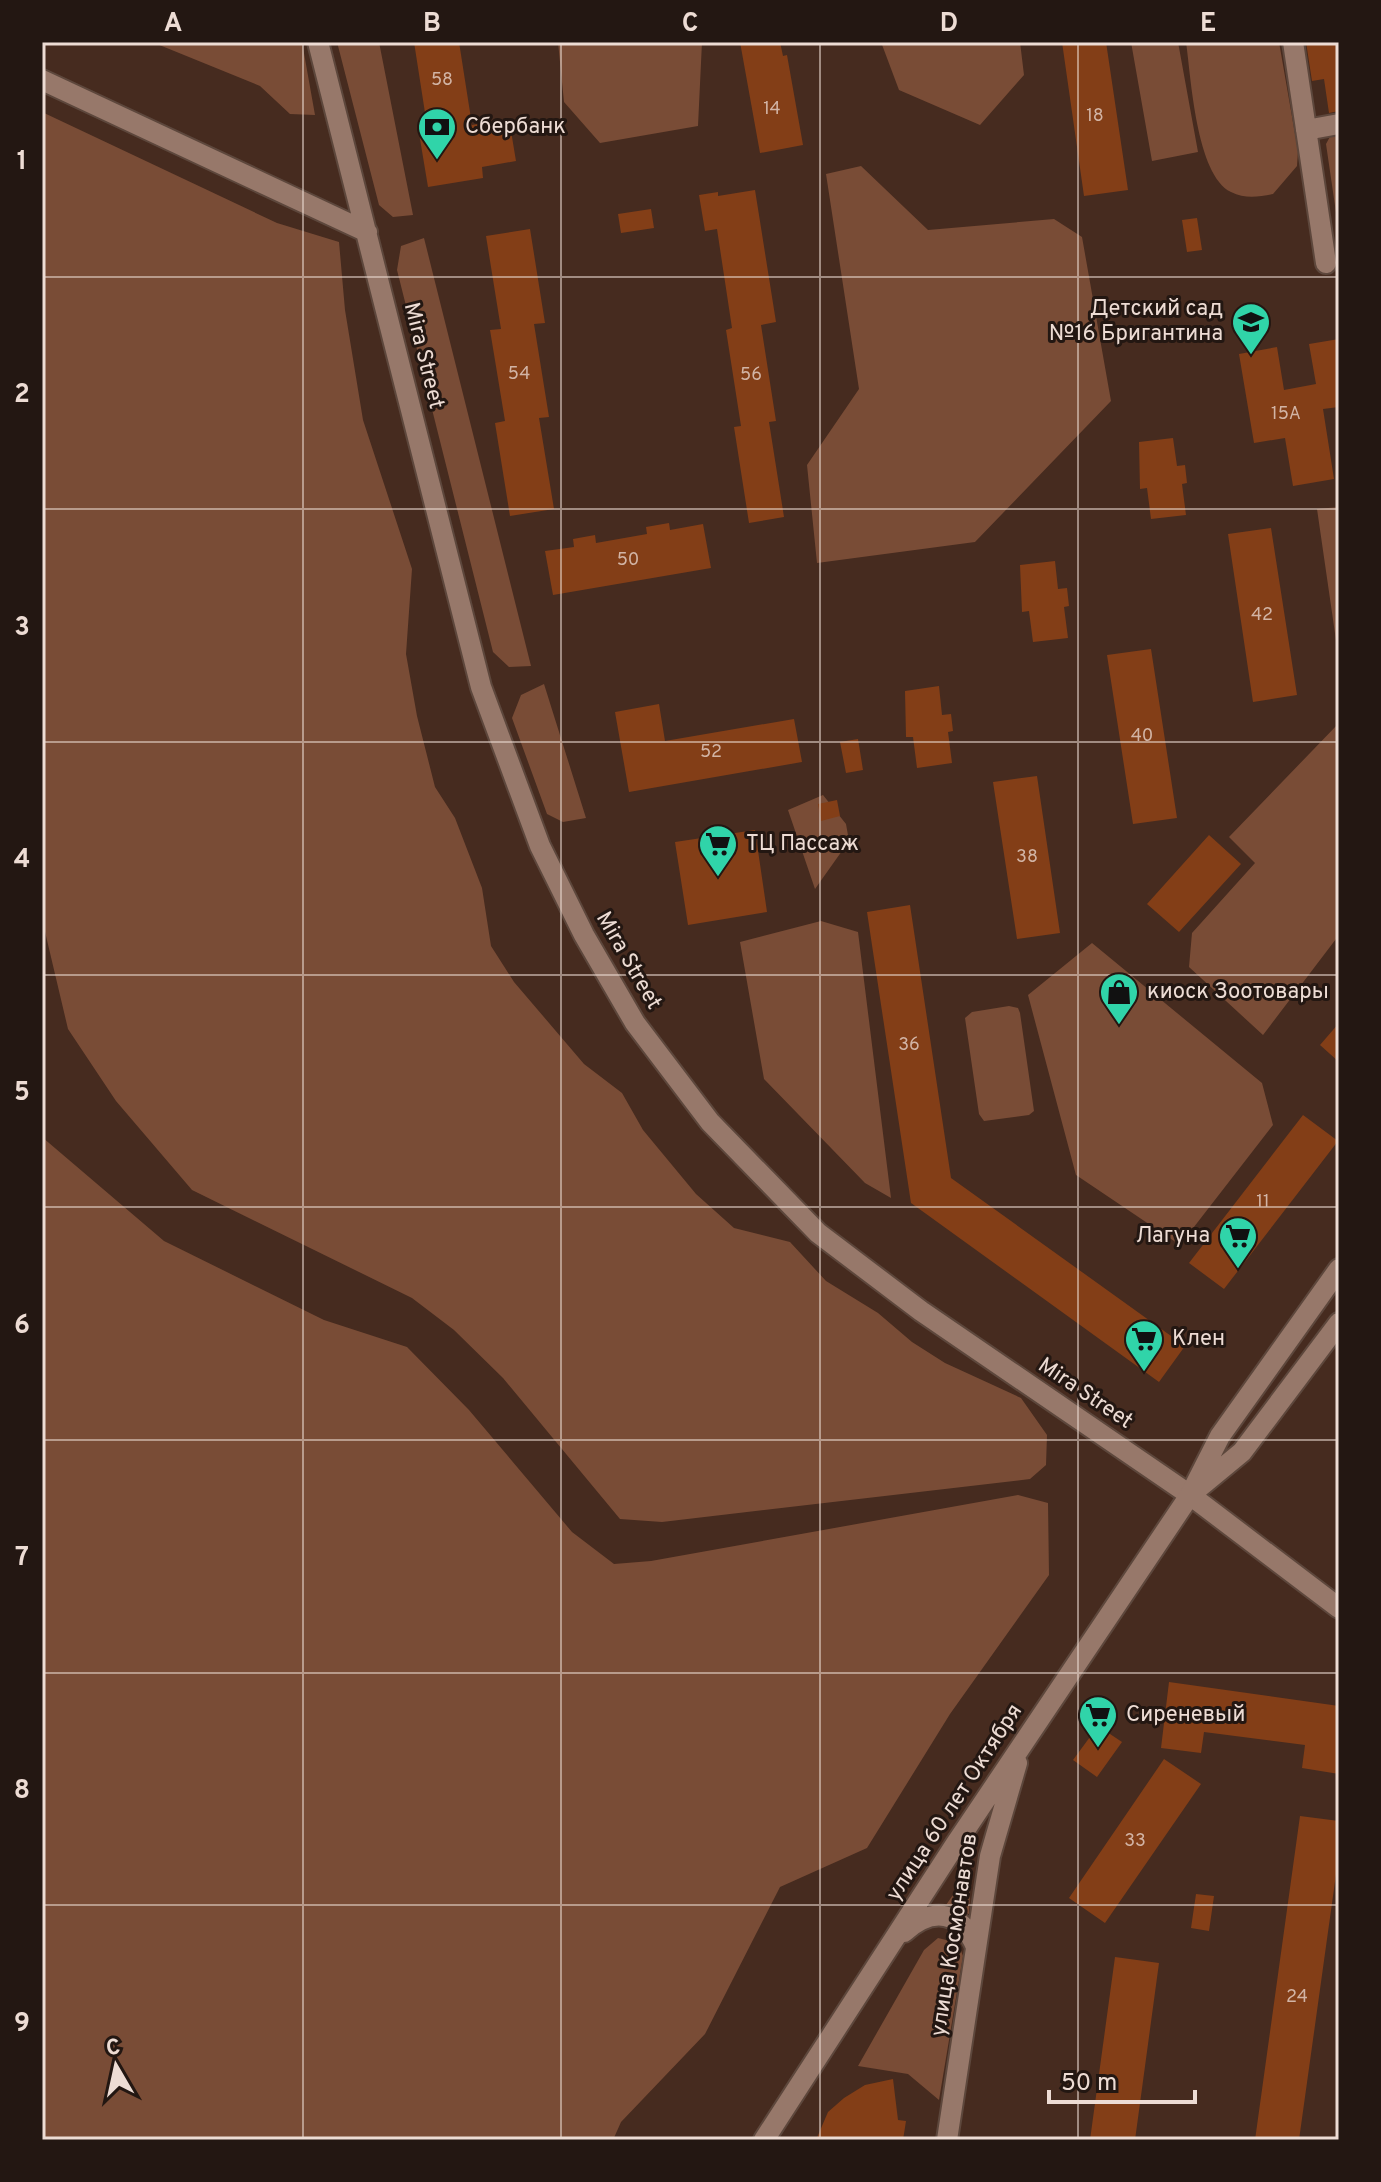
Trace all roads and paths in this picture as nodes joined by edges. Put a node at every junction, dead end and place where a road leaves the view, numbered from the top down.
1 (318, 42) edge
2 (1293, 42) edge
3 (42, 80) edge
4 (1339, 124) edge
5 (1306, 130) junction
6 (367, 232) junction
7 (1326, 263) dead end
8 (1339, 1269) edge
9 (1339, 1323) edge
10 (1190, 1495) junction
11 (1339, 1608) edge
12 (1024, 1741) junction
13 (955, 1845) junction
14 (990, 1856) junction
15 (893, 1943) junction
16 (976, 1947) junction
17 (764, 2140) edge
18 (947, 2140) edge

1 - 6 street, Mira Street
2 - 5 street
3 - 6 street
4 - 5 street
5 - 7 street
6 - 10 street, Mira Street
8 - 10 street, улица 60 лет Октября
9 - 10 street, улица 60 лет Октября
10 - 11 street, Mira Street
10 - 12 street, улица 60 лет Октября
12 - 13 street, улица 60 лет Октября
12 - 14 street, улица Космонавтов
13 - 14 street
13 - 15 street, улица 60 лет Октября
14 - 16 street, улица Космонавтов
15 - 16 street
15 - 17 street, улица 60 лет Октября
16 - 18 street, улица Космонавтов

